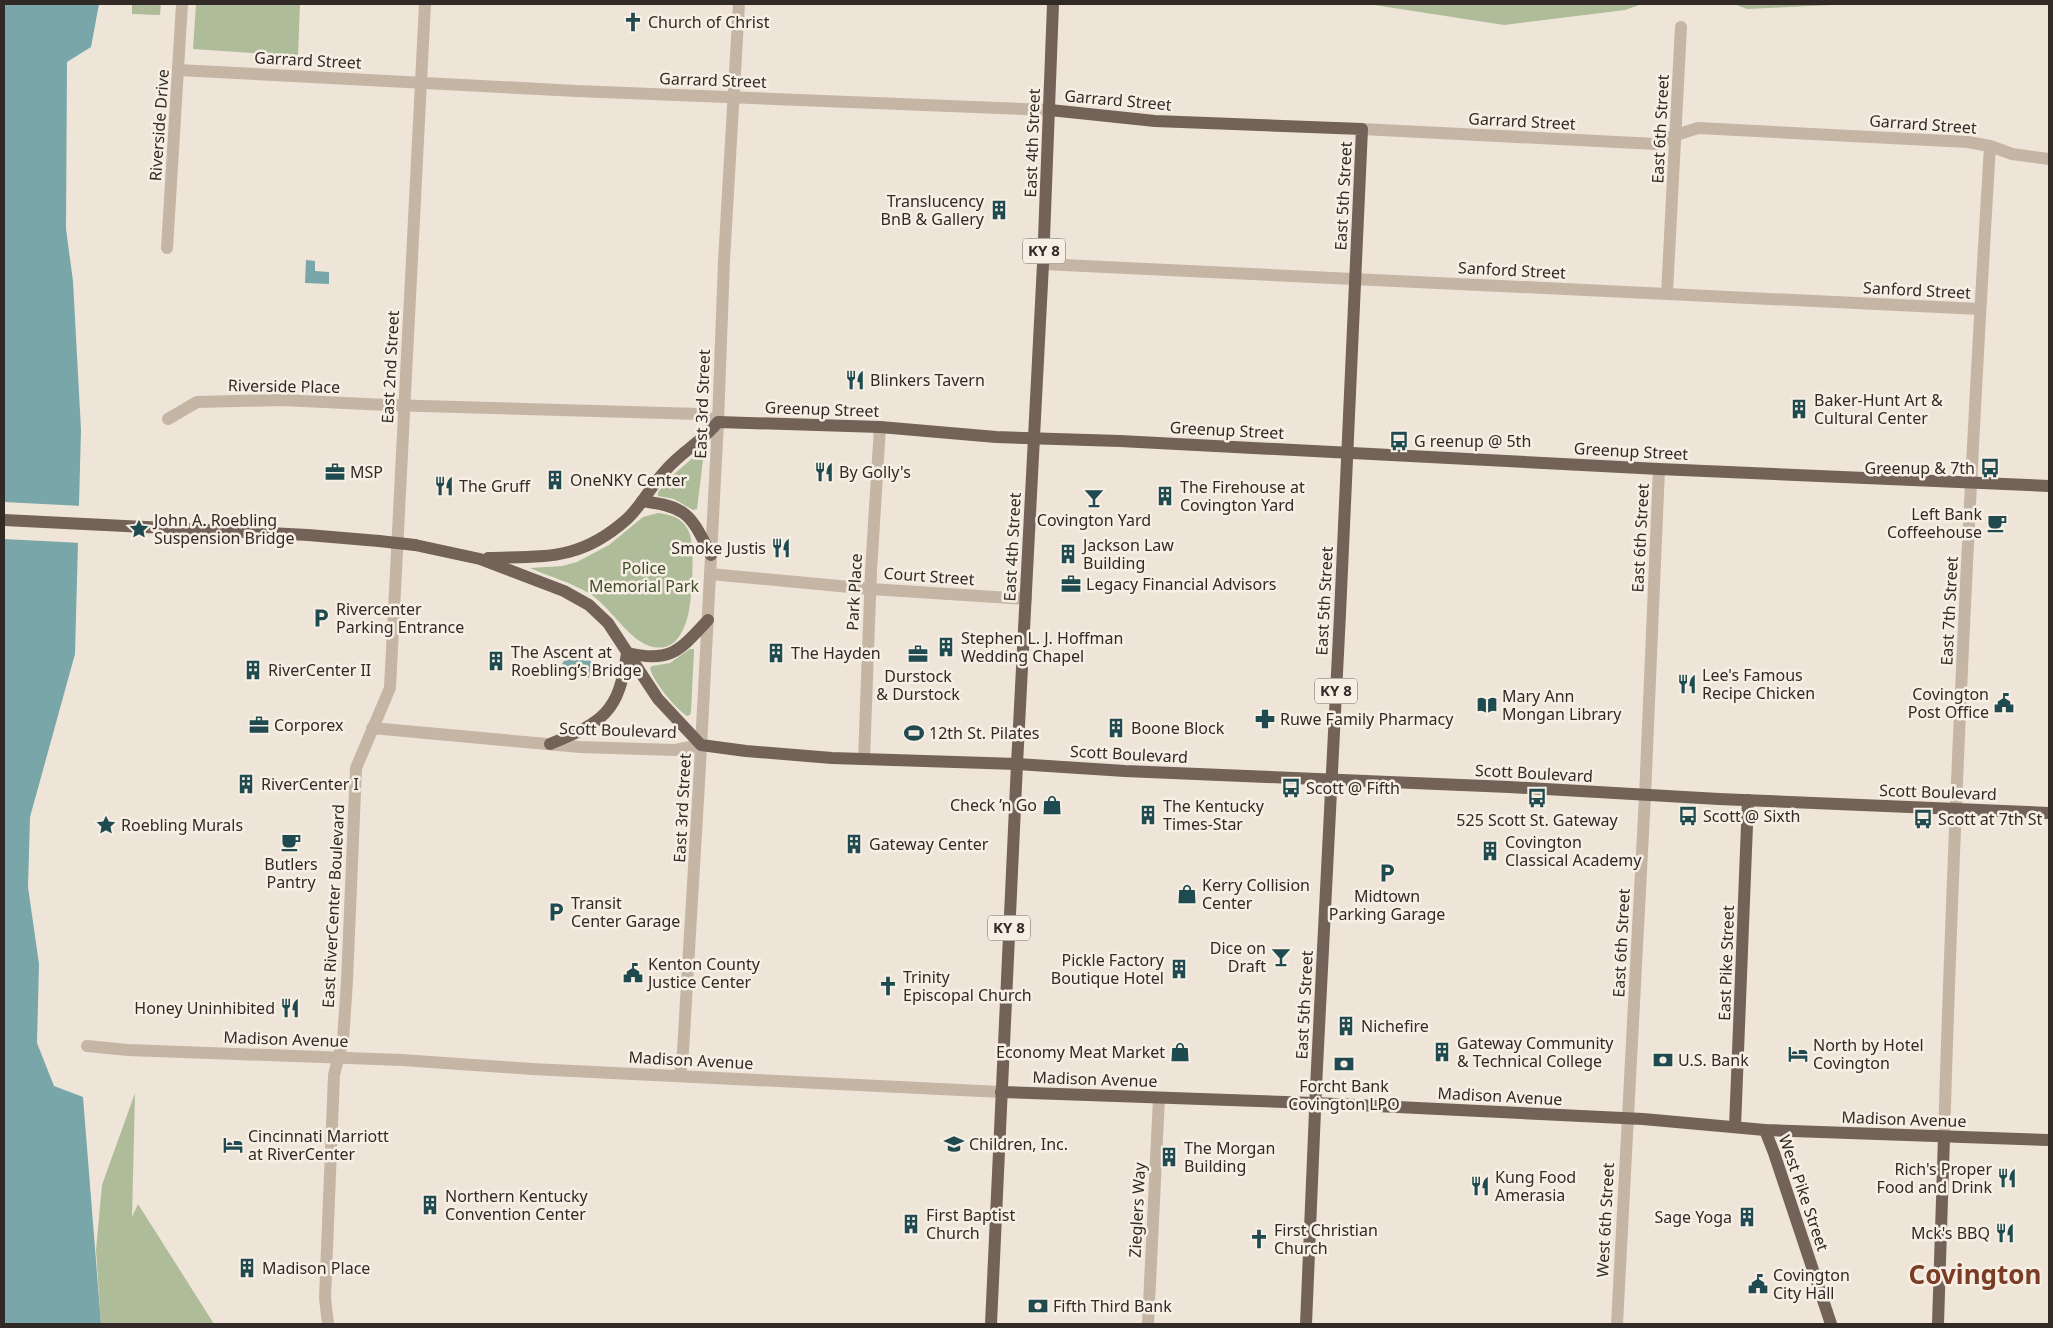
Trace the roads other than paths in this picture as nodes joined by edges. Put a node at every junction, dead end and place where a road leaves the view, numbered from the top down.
1 (182, 4) edge
2 (424, 4) edge
3 (739, 4) edge
4 (1053, 4) edge
5 (1681, 27) dead end
6 (178, 70) junction
7 (420, 81) junction
8 (733, 97) junction
9 (1050, 110) junction
10 (1362, 129) junction
11 (1676, 135) junction
12 (1990, 146) junction
13 (2049, 160) edge
14 (167, 248) dead end
15 (1043, 264) junction
16 (1355, 279) junction
17 (1668, 293) junction
18 (1980, 309) junction
19 (404, 406) junction
20 (168, 419) dead end
21 (718, 422) junction
22 (880, 427) junction
23 (1034, 438) junction
24 (1346, 453) junction
25 (1659, 469) junction
26 (1972, 482) junction
27 (2049, 486) edge
28 (642, 501) junction
29 (4, 520) edge
30 (711, 555) junction
31 (480, 559) junction
32 (710, 574) junction
33 (871, 588) junction
34 (1026, 599) junction
35 (708, 620) junction
36 (627, 653) junction
37 (372, 728) junction
38 (550, 744) junction
39 (701, 745) junction
40 (864, 759) junction
41 (1017, 764) junction
42 (1331, 779) junction
43 (1645, 796) junction
44 (1748, 800) junction
45 (1956, 809) junction
46 (2049, 813) edge
47 (87, 1046) dead end
48 (339, 1057) junction
49 (680, 1075) junction
50 (1001, 1092) junction
51 (1159, 1098) junction
52 (1315, 1103) junction
53 (1627, 1118) junction
54 (1735, 1127) junction
55 (1765, 1130) junction
56 (1944, 1138) junction
57 (2049, 1140) edge
58 (328, 1324) edge
59 (991, 1324) edge
60 (1148, 1324) edge
61 (1306, 1324) edge
62 (1617, 1324) edge
63 (1831, 1324) edge
64 (1938, 1324) edge

1 - 6 street, Riverside Drive
2 - 7 street, East 2nd Street
3 - 8 street, East 3rd Street
4 - 9 main road, East 4th Street / KY 8
5 - 11 street, East 6th Street
6 - 7 street, Garrard Street
6 - 14 street, Riverside Drive
7 - 8 street, Garrard Street
7 - 19 street, East 2nd Street
8 - 9 street, Garrard Street
8 - 21 street, East 3rd Street
9 - 10 main road, Garrard Street
9 - 15 main road, East 4th Street / KY 8
10 - 11 street, Garrard Street
10 - 16 main road, East 5th Street / KY 8
11 - 12 street, Garrard Street
11 - 17 street, East 6th Street
12 - 13 street, Garrard Street
12 - 18 street, East 7th Street
15 - 16 street, Sanford Street
15 - 23 main road, East 4th Street / KY 8
16 - 17 street, Sanford Street
16 - 24 main road, East 5th Street / KY 8
17 - 18 street, Sanford Street
18 - 26 street, East 7th Street
19 - 20 street, Riverside Place
19 - 21 street, Greenup Street
19 - 37 street, East 2nd Street
21 - 22 main road, Greenup Street
21 - 28 main road
21 - 30 street, East 3rd Street
22 - 23 main road, Greenup Street
22 - 33 street, Park Place
23 - 24 main road, Greenup Street
23 - 34 main road, East 4th Street / KY 8
24 - 25 main road, Greenup Street
24 - 42 main road, East 5th Street / KY 8
25 - 26 main road, Greenup Street
25 - 43 street, East 6th Street
26 - 27 main road, Greenup Street
26 - 45 street, East 7th Street
28 - 30 main road
28 - 31 main road
29 - 31 main road, bridge
30 - 32 street, East 3rd Street
31 - 36 main road
32 - 33 street, Court Street
32 - 35 street, East 3rd Street
33 - 34 street, Court Street
33 - 40 street, Park Place
34 - 41 main road, East 4th Street / KY 8
35 - 36 main road
35 - 39 street, East 3rd Street
36 - 38 main road
36 - 39 main road
37 - 38 street, Scott Boulevard
37 - 48 street, East RiverCenter Boulevard
38 - 39 street, Scott Boulevard
39 - 40 main road, Scott Boulevard
39 - 49 street, East 3rd Street
40 - 41 main road, Scott Boulevard
41 - 42 main road, Scott Boulevard
41 - 50 main road, East 4th Street / KY 8
42 - 43 main road, Scott Boulevard
42 - 52 main road, East 5th Street / KY 8
43 - 44 main road, Scott Boulevard
43 - 53 street, East 6th Street
44 - 45 main road, Scott Boulevard
44 - 54 main road, East Pike Street
45 - 46 main road, Scott Boulevard
45 - 56 street, East 7th Street
47 - 48 street, Madison Avenue
48 - 49 street, Madison Avenue
48 - 58 street, East RiverCenter Boulevard
49 - 50 street, Madison Avenue
50 - 51 main road, Madison Avenue
50 - 59 main road, KY 8
51 - 52 main road, Madison Avenue
51 - 60 street, Zieglers Way
52 - 53 main road, Madison Avenue
52 - 61 main road, KY 8
53 - 54 main road, Madison Avenue
53 - 62 street, West 6th Street
54 - 55 main road, Madison Avenue
55 - 56 main road, Madison Avenue
55 - 63 main road, West Pike Street
56 - 57 main road, Madison Avenue
56 - 64 main road

